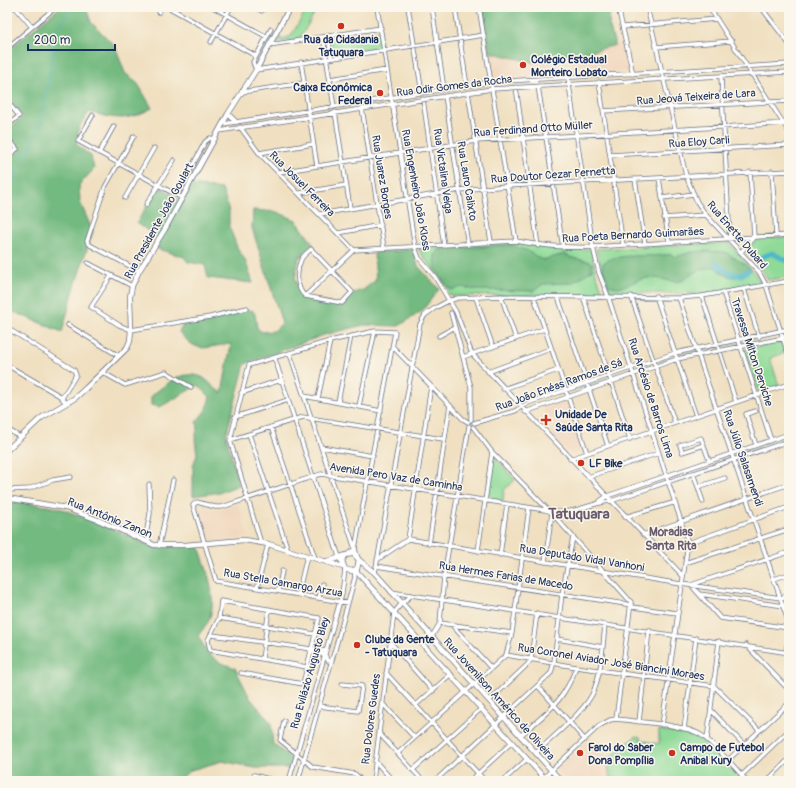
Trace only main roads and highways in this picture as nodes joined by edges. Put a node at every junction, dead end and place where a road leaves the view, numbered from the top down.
1 (290, 7) edge
2 (228, 114) junction
3 (236, 122) road end
4 (7, 450) edge
5 (7, 498) edge
6 (347, 555) junction
7 (359, 559) junction
8 (324, 561) junction
9 (344, 567) junction
10 (354, 571) junction
11 (546, 779) edge
12 (561, 781) edge

1 - 2 main road, Rua Presidente João Goulart
2 - 3 main road
2 - 4 main road, Rua Presidente João Goulart
5 - 8 main road, Rua Antônio Zanon
6 - 7 main road
6 - 8 main road, Rua Antônio Zanon
6 - 9 main road
7 - 10 main road
7 - 12 main road, Rua Jovenilson Américo de Oliveira
8 - 9 main road, Rua Antônio Zanon
9 - 10 main road
10 - 11 main road, Rua Jovenilson Américo de Oliveira

